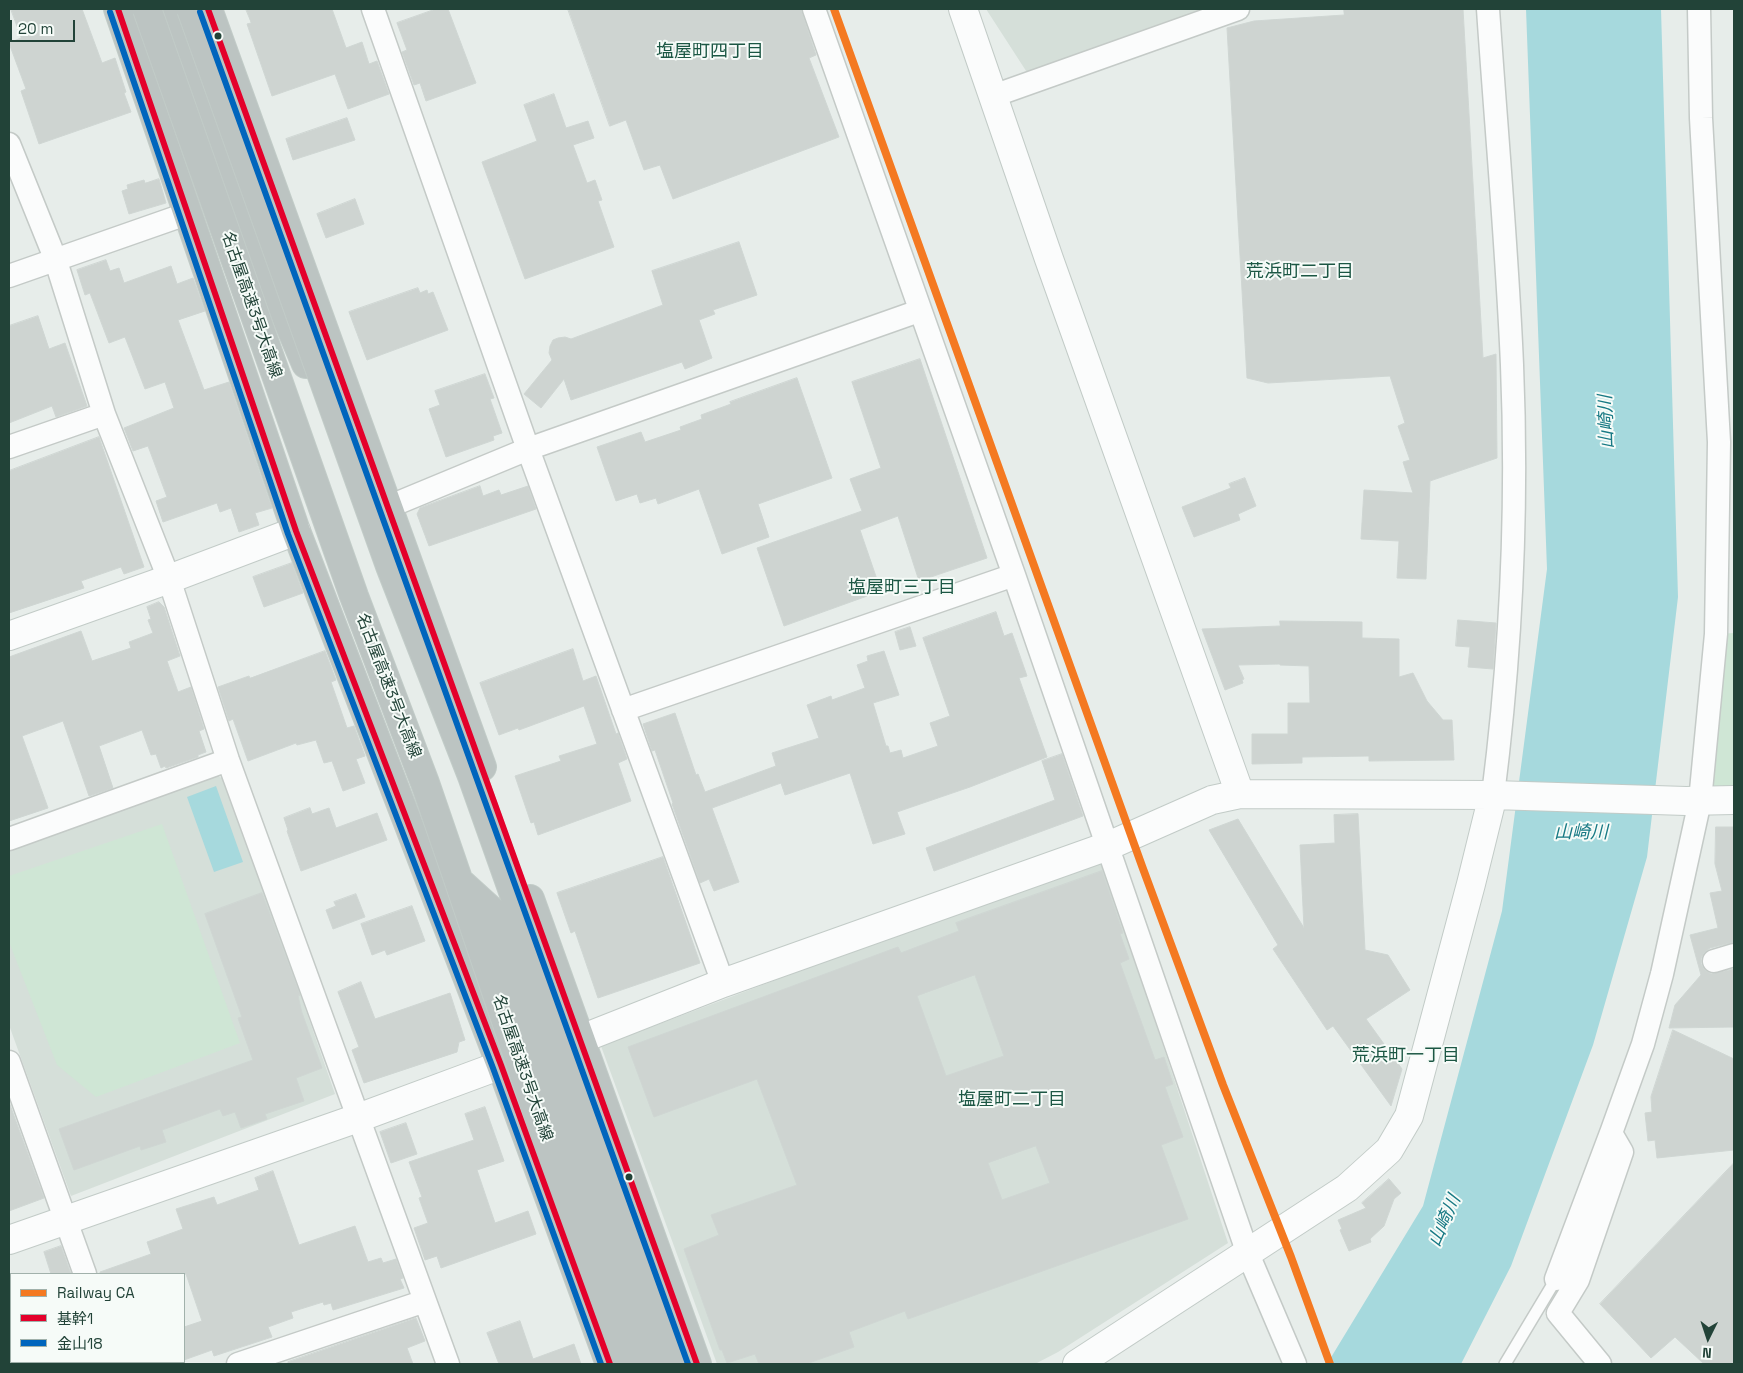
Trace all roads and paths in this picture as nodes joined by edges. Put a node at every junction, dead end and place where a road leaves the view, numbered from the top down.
1 (118, 9) edge
2 (147, 9) edge
3 (169, 9) edge
4 (191, 9) edge
5 (208, 9) edge
6 (373, 9) edge
7 (814, 9) edge
8 (962, 9) edge
9 (1238, 9) edge
10 (1488, 9) edge
11 (1699, 9) edge
12 (993, 96) junction
13 (9, 144) edge
14 (189, 213) junction
15 (55, 258) junction
16 (9, 276) edge
17 (919, 311) junction
18 (104, 414) junction
19 (9, 447) edge
20 (528, 449) junction
21 (388, 507) junction
22 (296, 531) junction
23 (390, 566) junction
24 (1014, 575) junction
25 (169, 579) junction
26 (1725, 634) edge
27 (9, 636) edge
28 (623, 710) junction
29 (228, 760) junction
30 (1240, 794) junction
31 (1499, 796) junction
32 (1734, 800) edge
33 (1693, 801) junction
34 (9, 839) edge
35 (1108, 846) junction
36 (459, 882) junction
37 (723, 983) junction
38 (581, 1039) junction
39 (9, 1062) edge
40 (501, 1065) junction
41 (358, 1118) junction
42 (1611, 1132) junction
43 (65, 1220) junction
44 (9, 1240) edge
45 (1248, 1254) junction
46 (85, 1273) edge
47 (1556, 1279) joint
48 (425, 1301) junction
49 (238, 1364) edge
50 (448, 1364) edge
51 (610, 1364) edge
52 (625, 1364) edge
53 (653, 1364) edge
54 (678, 1364) edge
55 (697, 1364) edge
56 (1077, 1364) edge
57 (1295, 1364) edge
58 (1505, 1364) edge
59 (1600, 1364) edge

1 - 14 highway
2 - 36 highway, 名古屋高速3号大高線, bridge
3 - 23 highway, bridge
4 - 23 highway, bridge
5 - 21 highway
6 - 20 street
7 - 17 street
8 - 12 street
9 - 12 street
10 - 31 street
11 - 26 street
12 - 30 street
13 - 15 street
14 - 15 street
14 - 22 highway
15 - 16 street
15 - 18 street
17 - 20 street
17 - 24 street
18 - 19 street
18 - 25 street
20 - 21 street
20 - 28 street
21 - 38 highway
22 - 25 street
22 - 40 highway
23 - 54 highway, bridge
24 - 28 street
24 - 35 street
25 - 27 street
25 - 29 street
26 - 33 street
28 - 37 street
29 - 34 street
29 - 41 street
30 - 31 street
30 - 35 street
31 - 33 street
31 - 45 street
32 - 33 street
33 - 42 street
35 - 37 street
35 - 45 street
36 - 52 highway, 名古屋高速3号大高線, bridge
36 - 53 highway, bridge
37 - 38 street
38 - 40 street
38 - 55 highway
39 - 43 street
40 - 41 street
40 - 51 highway
41 - 43 street
41 - 48 street
42 - 47 street
42 - 59 street
43 - 44 street
43 - 46 street
45 - 56 street
45 - 57 street
47 - 58 lane
48 - 49 street
48 - 50 street

